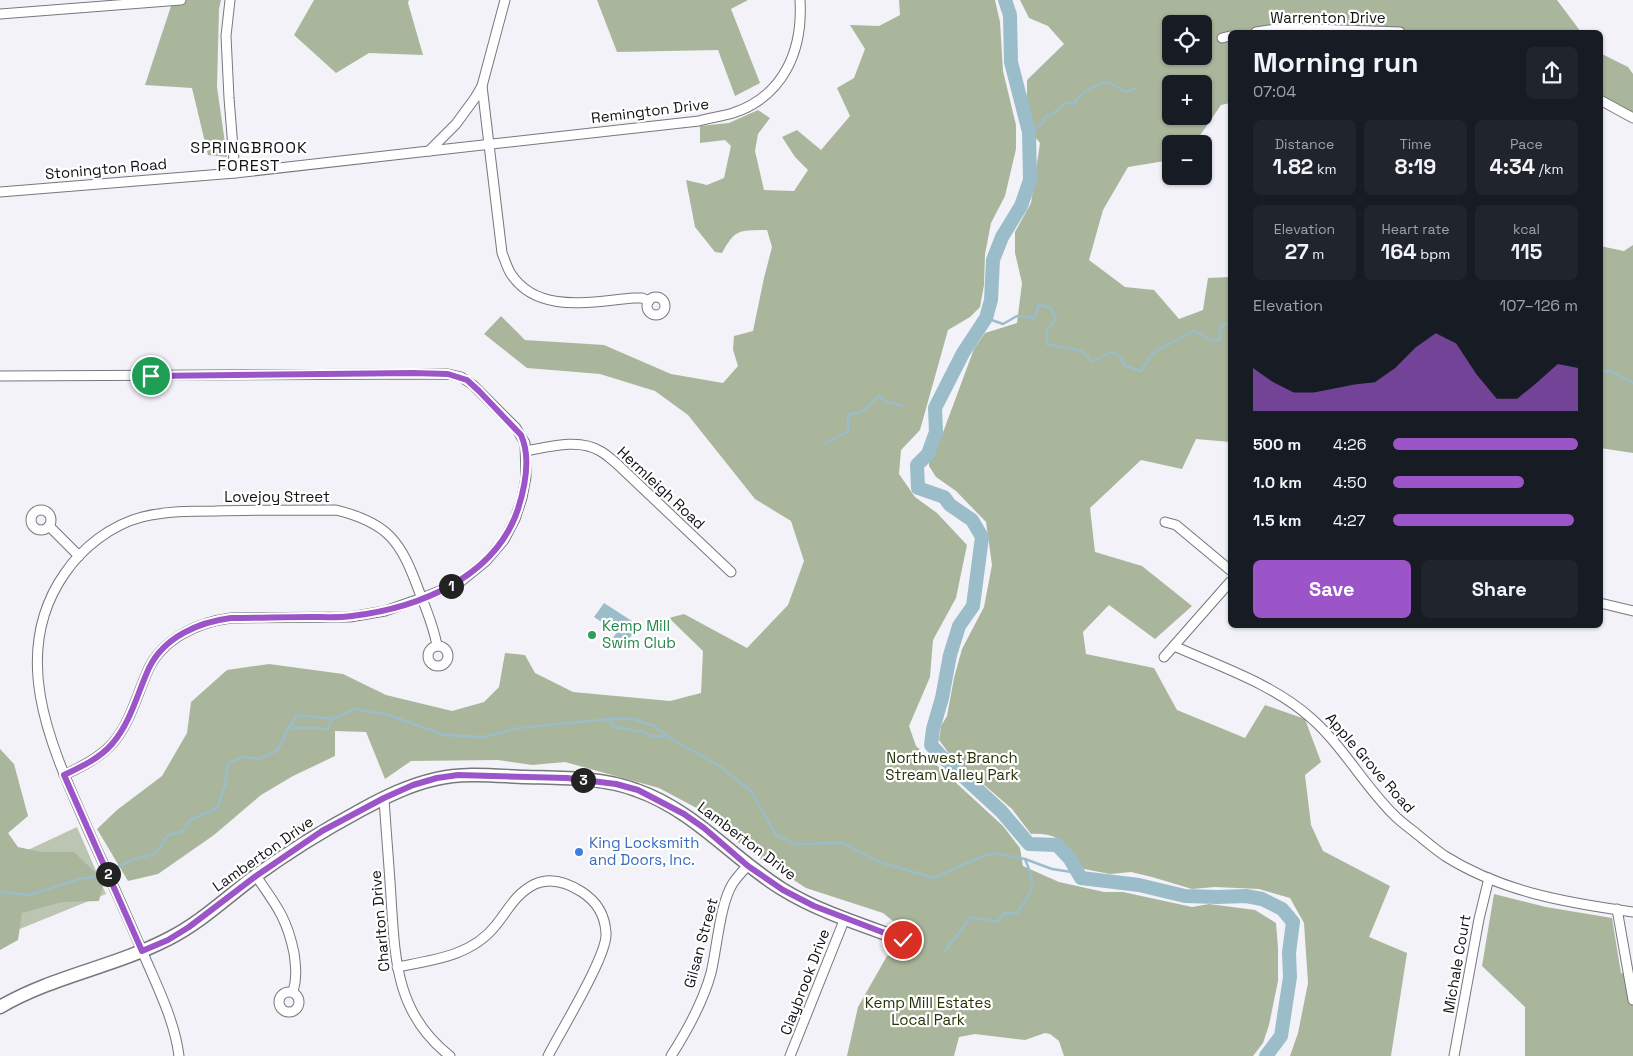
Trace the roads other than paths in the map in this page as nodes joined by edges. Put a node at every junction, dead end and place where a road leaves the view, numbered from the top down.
1 (181, 0) edge
2 (230, 0) edge
3 (504, 0) edge
4 (800, 0) edge
5 (0, 14) edge
6 (1270, 30) edge
7 (1342, 30) edge
8 (482, 86) junction
9 (1603, 102) edge
10 (1633, 118) edge
11 (488, 145) junction
12 (429, 151) junction
13 (235, 173) junction
14 (0, 192) edge
15 (649, 301) dead end
16 (0, 376) edge
17 (526, 451) junction
18 (1165, 522) dead end
19 (49, 526) dead end
20 (79, 556) junction
21 (1228, 568) edge
22 (731, 572) dead end
23 (1228, 584) edge
24 (422, 598) junction
25 (1603, 603) edge
26 (1633, 612) edge
27 (437, 646) dead end
28 (1174, 646) junction
29 (1164, 658) dead end
30 (64, 775) junction
31 (384, 798) junction
32 (748, 866) junction
33 (256, 876) junction
34 (1489, 878) junction
35 (1617, 909) junction
36 (1633, 912) edge
37 (844, 918) junction
38 (903, 940) dead end
39 (142, 951) junction
40 (397, 967) junction
41 (293, 992) dead end
42 (1633, 1000) edge
43 (0, 1008) edge
44 (179, 1056) edge
45 (450, 1056) edge
46 (548, 1056) edge
47 (671, 1056) edge
48 (790, 1056) edge
49 (1454, 1056) edge

1 - 5 street
2 - 13 street
3 - 8 street
4 - 11 street, Remington Drive
6 - 7 street, Warrenton Drive
8 - 11 street
8 - 12 street
9 - 10 street
11 - 12 street, Remington Drive
11 - 15 street
12 - 13 street, Stonington Road
13 - 14 street, Stonington Road
16 - 17 street
17 - 22 street, Hermleigh Road
17 - 24 street
18 - 21 street
19 - 20 street
20 - 24 street, Lovejoy Street
20 - 30 street, Lovejoy Street
23 - 28 street
24 - 27 street, Lovejoy Street
24 - 30 street
25 - 26 street
28 - 29 street
28 - 34 street, Apple Grove Road
30 - 39 street, Lovejoy Street
31 - 32 street, Lamberton Drive
31 - 33 street, Lamberton Drive
31 - 40 street, Charlton Drive
32 - 37 street, Lamberton Drive
32 - 47 street, Gilsan Street
33 - 39 street, Lamberton Drive
33 - 41 street
34 - 35 street, Apple Grove Road
34 - 49 street, Michale Court
35 - 36 street, Apple Grove Road
35 - 42 street
37 - 38 street, Lamberton Drive
37 - 48 street, Claybrook Drive
39 - 43 street, Lamberton Drive
39 - 44 street, Lovejoy Street
40 - 45 street, Charlton Drive
40 - 46 street

